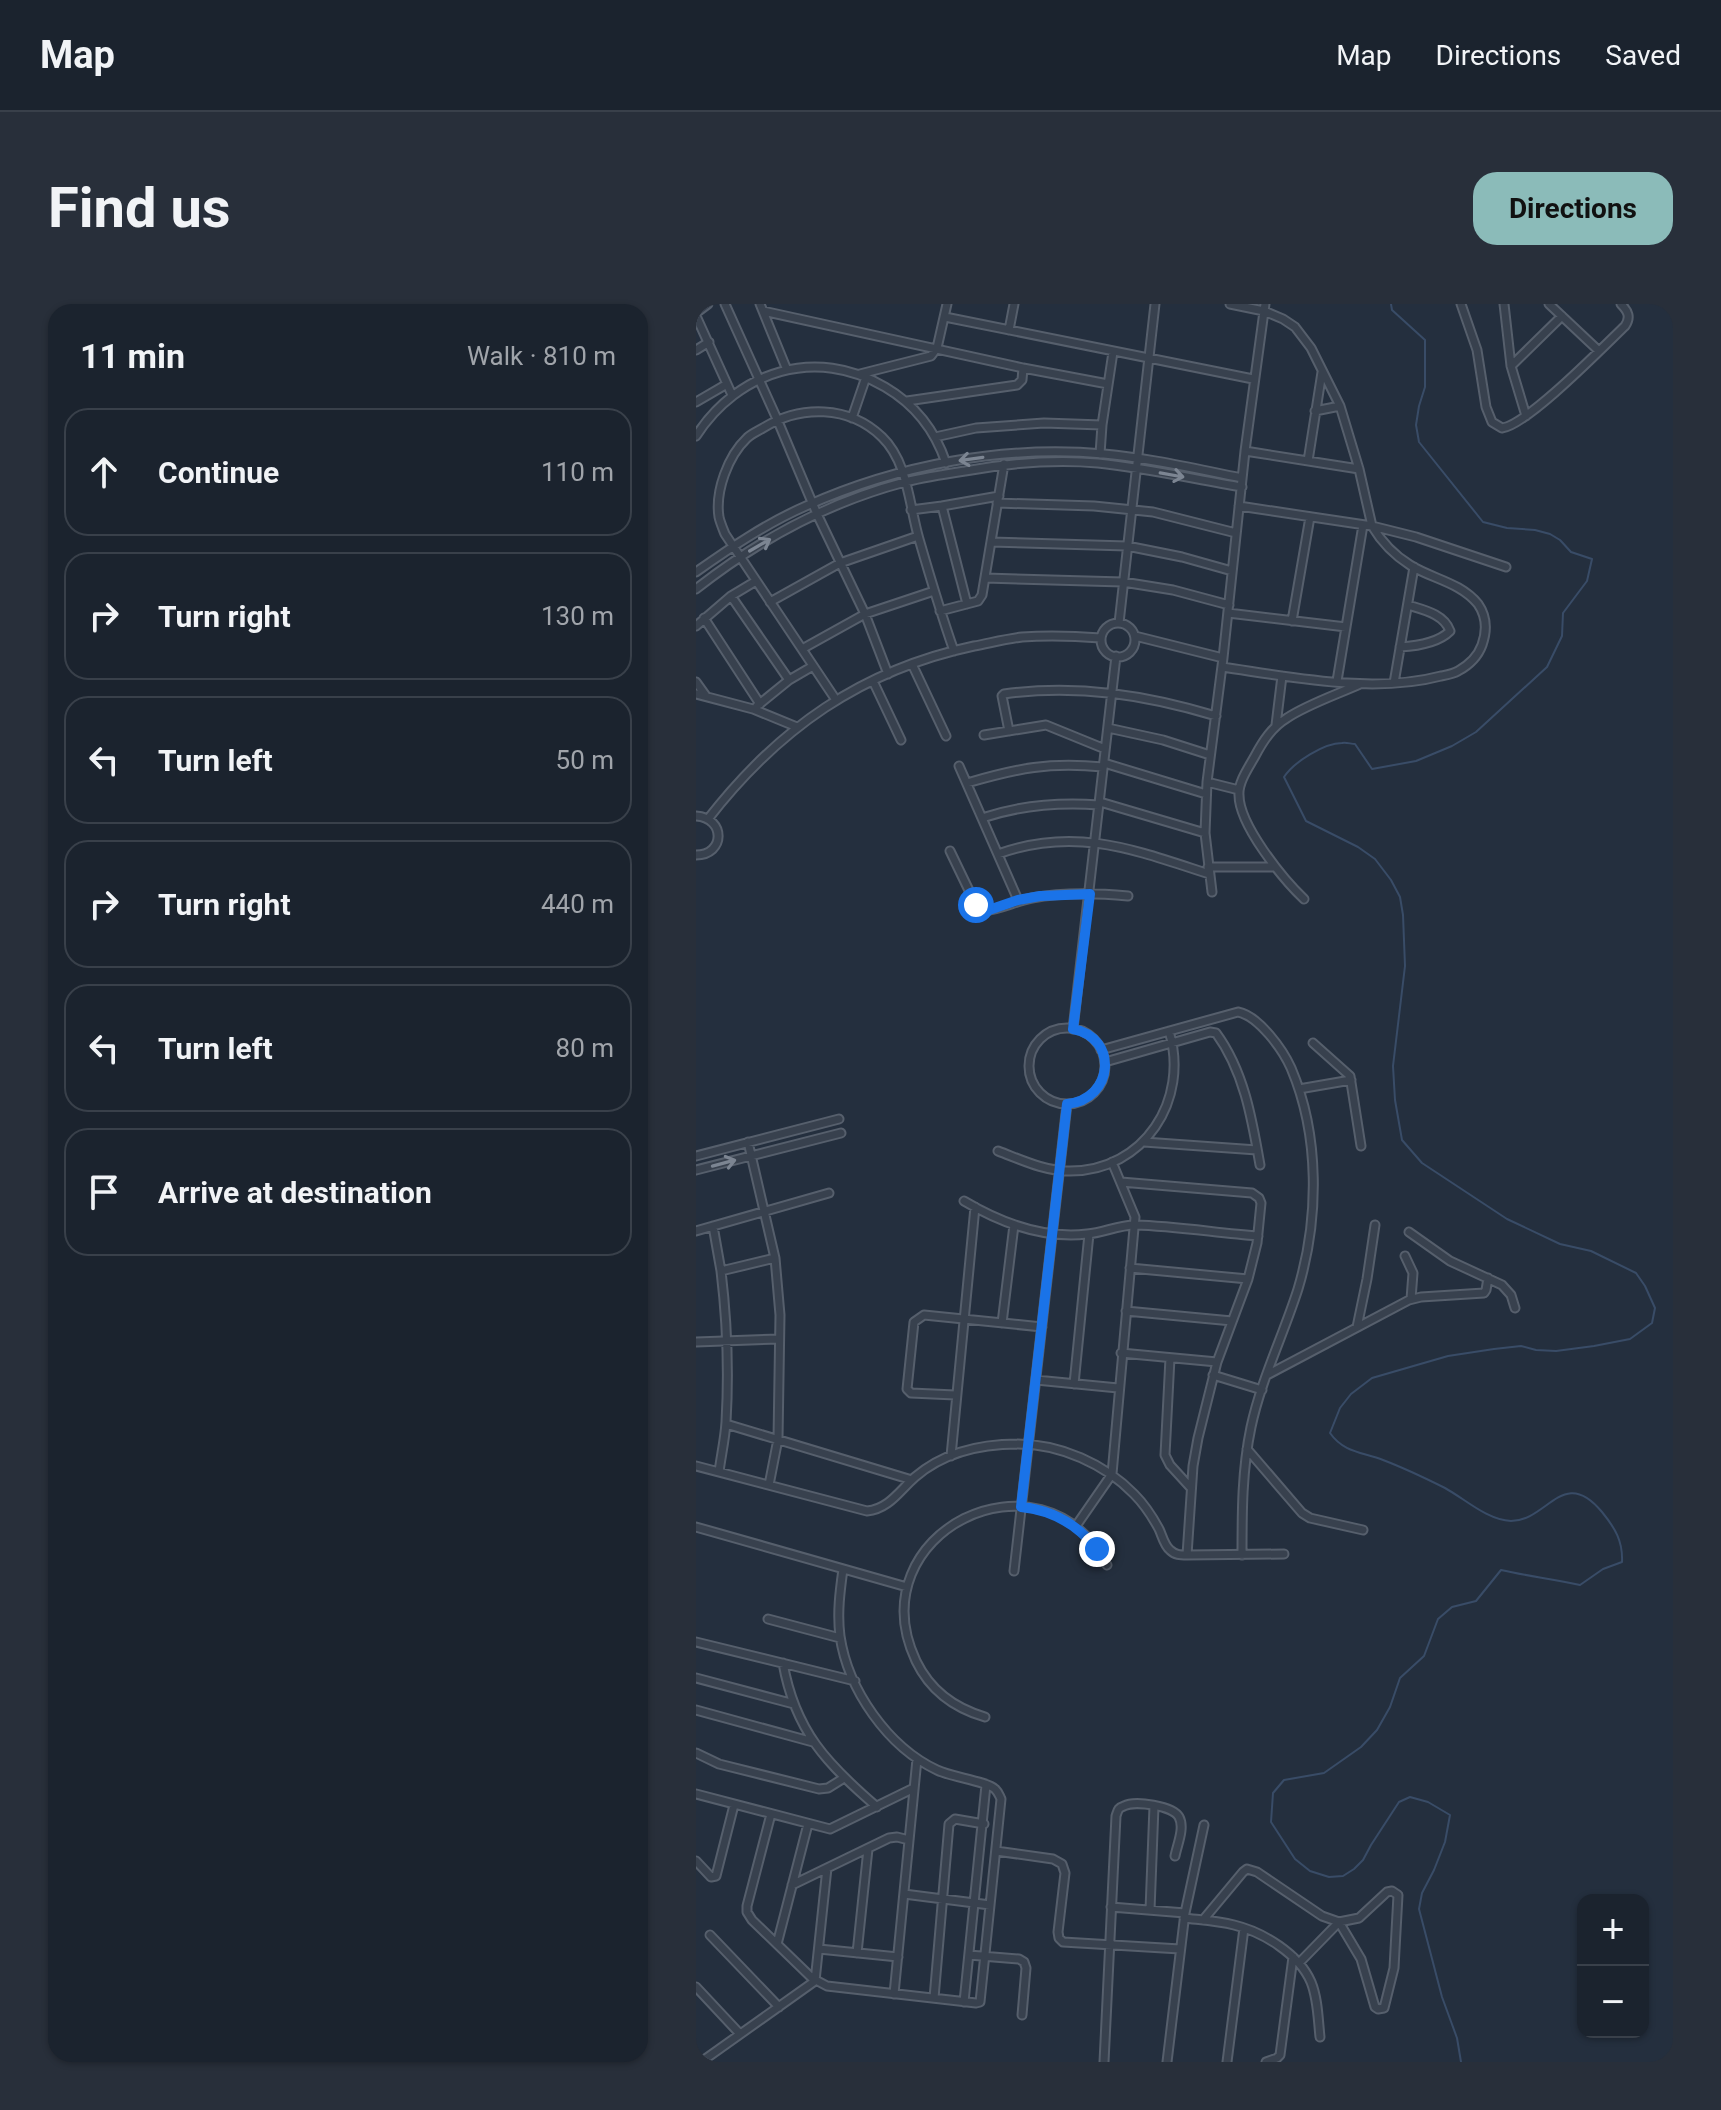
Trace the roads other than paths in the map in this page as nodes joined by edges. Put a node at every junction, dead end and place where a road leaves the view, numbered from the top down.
1 (708, 304) edge
2 (725, 304) edge
3 (947, 304) edge
4 (1014, 304) edge
5 (1155, 304) edge
6 (1230, 304) edge
7 (1461, 304) edge
8 (1504, 304) edge
9 (1549, 304) edge
10 (1621, 304) edge
11 (762, 308) edge
12 (1264, 308) edge
13 (696, 314) edge
14 (1562, 316) junction
15 (945, 317) junction
16 (1009, 330) junction
17 (709, 342) junction
18 (937, 348) junction
19 (696, 350) edge
20 (1599, 351) junction
21 (1113, 352) junction
22 (1149, 359) junction
23 (1511, 366) junction
24 (1023, 368) junction
25 (787, 370) junction
26 (1322, 370) junction
27 (863, 375) junction
28 (1253, 379) junction
29 (759, 380) junction
30 (727, 384) junction
31 (1108, 384) junction
32 (732, 395) junction
33 (907, 401) junction
34 (696, 402) edge
35 (1340, 406) junction
36 (1315, 411) junction
37 (1526, 416) junction
38 (852, 418) junction
39 (777, 419) junction
40 (1102, 425) junction
41 (696, 436) edge
42 (935, 437) junction
43 (1245, 451) junction
44 (1100, 454) junction
45 (1136, 458) junction
46 (1308, 461) junction
47 (946, 463) junction
48 (1004, 464) junction
49 (1135, 468) junction
50 (1359, 469) junction
51 (902, 472) junction
52 (1242, 478) junction
53 (905, 482) junction
54 (1242, 487) junction
55 (998, 500) junction
56 (812, 503) junction
57 (942, 506) junction
58 (1239, 506) junction
59 (911, 510) junction
60 (1131, 510) junction
61 (817, 514) junction
62 (1310, 517) junction
63 (1368, 525) junction
64 (1236, 533) junction
65 (918, 536) junction
66 (991, 542) junction
67 (733, 546) junction
68 (1127, 546) junction
69 (740, 557) junction
70 (840, 563) junction
71 (1414, 567) junction
72 (1506, 567) dead end
73 (1232, 571) junction
74 (696, 572) edge
75 (985, 578) junction
76 (756, 581) junction
77 (1123, 582) junction
78 (696, 589) edge
79 (934, 591) junction
80 (731, 596) junction
81 (770, 602) junction
82 (967, 604) junction
83 (1408, 605) junction
84 (1229, 609) junction
85 (940, 611) junction
86 (865, 614) junction
87 (704, 618) junction
88 (1292, 621) junction
89 (1119, 623) junction
90 (696, 626) edge
91 (1346, 627) junction
92 (1135, 636) junction
93 (1101, 638) junction
94 (1400, 647) junction
95 (802, 649) junction
96 (954, 651) junction
97 (1116, 656) junction
98 (1223, 663) junction
99 (912, 664) junction
100 (813, 666) junction
101 (888, 674) junction
102 (1282, 676) junction
103 (789, 680) junction
104 (873, 681) junction
105 (1337, 681) junction
106 (696, 682) edge
107 (1362, 683) junction
108 (1394, 683) junction
109 (1112, 693) junction
110 (696, 694) edge
111 (707, 698) junction
112 (836, 700) junction
113 (757, 706) junction
114 (1216, 716) junction
115 (1276, 726) junction
116 (797, 727) junction
117 (1108, 728) junction
118 (1009, 731) junction
119 (984, 735) dead end
120 (946, 736) dead end
121 (901, 740) dead end
122 (1105, 749) junction
123 (1210, 755) junction
124 (1104, 765) junction
125 (959, 766) dead end
126 (1207, 782) junction
127 (967, 783) junction
128 (1239, 790) junction
129 (1206, 794) junction
130 (1099, 803) junction
131 (696, 816) edge
132 (982, 818) junction
133 (708, 819) junction
134 (1205, 833) junction
135 (1095, 842) junction
136 (950, 851) dead end
137 (998, 854) junction
138 (696, 855) edge
139 (1275, 867) junction
140 (1209, 870) junction
141 (1212, 892) dead end
142 (1090, 894) junction
143 (1128, 896) dead end
144 (1304, 899) dead end
145 (1018, 900) junction
146 (1073, 1029) junction
147 (1169, 1031) junction
148 (1172, 1043) junction
149 (1313, 1043) dead end
150 (1101, 1050) junction
151 (1105, 1062) junction
152 (1351, 1080) junction
153 (1299, 1089) junction
154 (1067, 1104) junction
155 (839, 1119) dead end
156 (841, 1133) dead end
157 (748, 1142) junction
158 (1144, 1142) junction
159 (1361, 1146) dead end
160 (1257, 1150) junction
161 (998, 1151) dead end
162 (751, 1155) junction
163 (696, 1156) edge
164 (1112, 1162) junction
165 (1260, 1165) dead end
166 (696, 1170) edge
167 (1060, 1171) junction
168 (1121, 1182) junction
169 (829, 1193) dead end
170 (964, 1201) dead end
171 (975, 1207) junction
172 (764, 1212) junction
173 (1014, 1225) junction
174 (1134, 1225) junction
175 (1375, 1225) dead end
176 (713, 1226) junction
177 (696, 1231) edge
178 (1409, 1232) dead end
179 (1052, 1234) junction
180 (1089, 1234) junction
181 (1258, 1236) junction
182 (1405, 1256) dead end
183 (775, 1258) junction
184 (1130, 1268) junction
185 (721, 1271) junction
186 (1488, 1278) junction
187 (1248, 1279) junction
188 (1411, 1299) junction
189 (1515, 1308) dead end
190 (1126, 1311) junction
191 (963, 1319) junction
192 (1232, 1321) junction
193 (1002, 1323) junction
194 (1042, 1327) junction
195 (1357, 1327) junction
196 (779, 1339) junction
197 (727, 1341) junction
198 (696, 1342) edge
199 (1121, 1353) junction
200 (1170, 1358) junction
201 (1217, 1362) junction
202 (1213, 1375) junction
203 (1267, 1375) junction
204 (1036, 1380) junction
205 (1074, 1384) junction
206 (1118, 1388) junction
207 (1262, 1390) junction
208 (955, 1395) junction
209 (726, 1424) junction
210 (778, 1439) junction
211 (1028, 1444) junction
212 (1247, 1449) junction
213 (951, 1456) junction
214 (696, 1466) edge
215 (719, 1472) junction
216 (1112, 1474) junction
217 (912, 1480) junction
218 (769, 1485) junction
219 (1191, 1488) junction
220 (1021, 1507) junction
221 (1076, 1526) junction
222 (696, 1527) edge
223 (1363, 1530) dead end
224 (1284, 1554) dead end
225 (1187, 1555) junction
226 (1242, 1555) junction
227 (1107, 1565) dead end
228 (843, 1569) junction
229 (1014, 1571) dead end
230 (907, 1587) junction
231 (768, 1619) dead end
232 (840, 1638) junction
233 (696, 1642) edge
234 (783, 1663) junction
235 (696, 1678) edge
236 (855, 1681) junction
237 (794, 1704) junction
238 (696, 1710) edge
239 (985, 1717) dead end
240 (813, 1742) junction
241 (696, 1753) edge
242 (917, 1759) junction
243 (844, 1778) junction
244 (986, 1785) junction
245 (914, 1788) junction
246 (697, 1797) edge
247 (734, 1805) junction
248 (1154, 1806) junction
249 (877, 1807) junction
250 (771, 1814) junction
251 (808, 1824) junction
252 (984, 1824) junction
253 (1204, 1825) dead end
254 (983, 1834) junction
255 (998, 1836) junction
256 (909, 1840) junction
257 (868, 1849) junction
258 (996, 1851) junction
259 (1175, 1856) dead end
260 (696, 1861) edge
261 (827, 1868) junction
262 (792, 1885) junction
263 (904, 1894) junction
264 (942, 1899) junction
265 (975, 1903) junction
266 (990, 1905) junction
267 (1111, 1907) junction
268 (1150, 1910) junction
269 (1185, 1916) junction
270 (1203, 1920) junction
271 (1339, 1922) junction
272 (1244, 1928) junction
273 (710, 1935) dead end
274 (777, 1944) junction
275 (1110, 1946) junction
276 (819, 1949) junction
277 (1180, 1949) junction
278 (857, 1953) junction
279 (969, 1955) junction
280 (898, 1957) junction
281 (985, 1957) junction
282 (1296, 1960) junction
283 (815, 1981) junction
284 (696, 1987) edge
285 (894, 1994) junction
286 (934, 1998) junction
287 (964, 2002) junction
288 (779, 2007) junction
289 (1022, 2015) dead end
290 (740, 2034) junction
291 (1320, 2037) dead end
292 (701, 2062) edge
293 (1104, 2062) edge
294 (1167, 2062) edge
295 (1227, 2062) edge
296 (1266, 2062) edge

1 - 13 street
2 - 29 street
3 - 15 street
4 - 16 street
5 - 22 street
6 - 12 street
7 - 37 street
8 - 23 street
9 - 14 street
10 - 20 street
11 - 18 street
11 - 25 street
12 - 26 street
12 - 28 street
13 - 17 street
14 - 20 street
14 - 23 street
15 - 16 street
15 - 18 street
16 - 21 street
17 - 19 street
17 - 30 street
18 - 24 street
18 - 27 street
20 - 37 street
21 - 22 street
21 - 31 street
22 - 28 street
22 - 45 street
23 - 37 street
24 - 31 street
24 - 33 street
25 - 27 street
25 - 29 street
26 - 35 street
26 - 36 street
27 - 33 street
27 - 38 street
28 - 43 street
29 - 32 street
29 - 39 street
30 - 32 street
30 - 34 street
31 - 40 street
32 - 41 street
33 - 42 street
35 - 36 street
35 - 50 street
36 - 46 street
38 - 39 street
38 - 51 street
39 - 56 street
39 - 67 street
40 - 42 street
40 - 44 street
42 - 47 street
43 - 46 street
43 - 52 street
44 - 45 street
44 -> 47 street
45 - 49 street
45 - 52 street
46 - 50 street
47 - 51 street
48 - 49 street
48 - 53 street
48 - 55 street
49 -> 54 street
49 - 60 street
50 - 63 street
51 - 53 street
51 - 56 street
52 - 54 street
53 - 59 street
53 - 61 street
54 - 58 street
55 - 57 street
55 - 60 street
55 - 66 street
56 - 61 street
56 - 67 street
57 - 59 street
57 - 82 street
58 - 62 street
58 - 64 street
59 - 65 street
60 - 64 street
60 - 68 street
69 -> 61 street
61 - 70 street
62 - 63 street
62 - 88 street
63 - 71 street
63 - 72 street
63 - 91 street
64 - 73 street
65 - 70 street
65 - 79 street
66 - 68 street
66 - 75 street
67 - 69 street
67 - 74 street
68 - 73 street
68 - 77 street
69 - 76 street
69 - 78 street
70 - 81 street
70 - 86 street
71 - 83 street
71 - 108 street
73 - 84 street
75 - 77 street
75 - 82 street
76 - 80 street
76 - 81 street
77 - 84 street
77 - 89 street
79 - 85 street
79 - 86 street
80 - 87 street
80 - 103 street
81 - 95 street
82 - 85 street
83 - 94 street
83 - 94 street
84 - 88 street
84 - 98 street
85 - 96 street
86 - 95 street
86 - 101 street
87 - 90 street
87 - 113 street
88 - 91 street
89 - 92 street
89 - 93 street
91 - 105 street
92 - 97 street
92 - 98 street
93 - 96 street
93 - 97 street
94 - 108 street
95 - 100 street
96 - 99 street
97 - 109 street
98 - 102 street
98 - 114 street
99 - 101 street
99 - 120 street
100 - 103 street
100 - 112 street
101 - 104 street
102 - 105 street
102 - 115 street
103 - 113 street
104 - 112 street
104 - 121 street
105 - 107 street
106 - 111 street
107 - 108 street
107 - 115 street
109 - 114 street
109 - 117 street
109 - 118 street
110 - 111 street
111 - 113 street
112 - 116 street
113 - 116 street
114 - 123 street
115 - 128 street
116 - 133 street
117 - 122 street
117 - 123 street
118 - 119 street
118 - 122 street
122 - 124 street
123 - 126 street
124 - 127 street
124 - 129 street
124 - 130 street
125 - 127 street
126 - 128 street
126 - 129 street
127 - 132 street
128 - 139 street
129 - 134 street
130 - 132 street
130 - 134 street
130 - 135 street
131 - 133 street
132 - 137 street
133 - 138 street
134 - 140 street
135 - 137 street
135 - 140 street
135 - 142 street
136 - 145 street
137 - 145 street
139 - 140 street
139 - 144 street
140 - 141 street
142 - 143 street
142 - 145 street
142 - 146 street
146 - 150 street
146 - 154 street
147 - 148 street
147 - 150 street
147 - 153 street
148 - 151 street
148 - 158 street
148 - 160 street
149 - 152 street
150 - 151 street
151 - 154 street
152 - 153 street
152 - 159 street
153 - 203 street
154 - 167 street
155 - 157 street
156 - 162 street
157 - 162 street
157 - 163 street
158 - 160 street
158 - 164 street
160 - 165 street
161 - 167 street
166 -> 162 street
162 - 172 street
164 - 167 street
164 - 168 street
167 - 179 street
168 - 174 street
168 - 181 street
169 - 172 street
170 - 171 street
171 - 173 street
171 - 191 street
172 - 176 street
172 - 183 street
173 - 179 street
173 - 193 street
174 - 180 street
174 - 181 street
174 - 184 street
175 - 195 street
176 - 177 street
176 - 185 street
178 - 186 street
179 - 180 street
179 - 194 street
180 - 205 street
181 - 187 street
182 - 188 street
183 - 185 street
183 - 196 street
184 - 187 street
184 - 190 street
185 - 197 street
186 - 188 street
186 - 189 street
187 - 192 street
188 - 195 street
190 - 192 street
190 - 199 street
191 - 193 street
191 - 208 street
191 - 208 street
192 - 201 street
193 - 194 street
194 - 204 street
195 - 203 street
196 - 197 street
196 - 210 street
197 - 198 street
197 - 209 street
199 - 200 street
199 - 206 street
200 - 201 street
200 - 219 street
201 - 202 street
202 - 207 street
202 - 219 street
203 - 207 street
204 - 205 street
204 - 211 street
205 - 206 street
206 - 216 street
207 - 212 street
208 - 213 street
209 - 210 street
209 - 215 street
210 - 217 street
210 - 218 street
211 - 213 street
211 - 216 street
211 - 220 street
212 - 223 street
212 - 226 street
213 - 217 street
214 - 215 street
215 - 218 street
216 - 221 street
216 - 225 street
217 - 218 street
219 - 225 street
220 - 221 street
220 - 229 street
220 - 230 street
221 - 227 street
222 - 228 street
224 - 226 street
225 - 226 street
228 - 230 street
228 - 232 street
230 - 239 street
231 - 232 street
232 - 236 street
233 - 234 street
234 - 236 street
234 - 237 street
235 - 237 street
236 - 242 street
237 - 240 street
238 - 240 street
240 - 243 street
241 - 243 street
242 - 244 street
242 - 245 street
243 - 249 street
244 - 252 street
244 - 255 street
245 - 249 street
245 - 256 street
246 - 247 street
247 - 250 street
247 - 260 street
248 - 259 street
248 - 267 street
248 - 268 street
249 - 251 street
250 - 251 street
250 - 274 street
251 - 262 street
252 - 254 street
252 - 264 street
253 - 269 street
254 - 255 street
254 - 265 street
255 - 258 street
256 - 257 street
256 - 263 street
257 - 261 street
257 - 278 street
258 - 266 street
258 - 275 street
261 - 262 street
261 - 276 street
262 - 274 street
263 - 264 street
263 - 280 street
264 - 265 street
264 - 286 street
265 - 266 street
265 - 279 street
266 - 281 street
267 - 268 street
267 - 275 street
268 - 269 street
269 - 270 street
269 - 277 street
270 - 271 street
270 - 272 street
271 - 271 street
271 - 282 street
272 - 282 street
272 - 295 street
273 - 288 street
274 - 283 street
275 - 277 street
275 - 293 street
276 - 278 street
276 - 283 street
277 - 294 street
278 - 280 street
279 - 281 street
279 - 287 street
280 - 285 street
281 - 287 street
281 - 289 street
282 - 291 street
282 - 296 street
283 - 285 street
283 - 288 street
284 - 290 street
285 - 286 street
286 - 287 street
288 - 290 street
290 - 292 street

